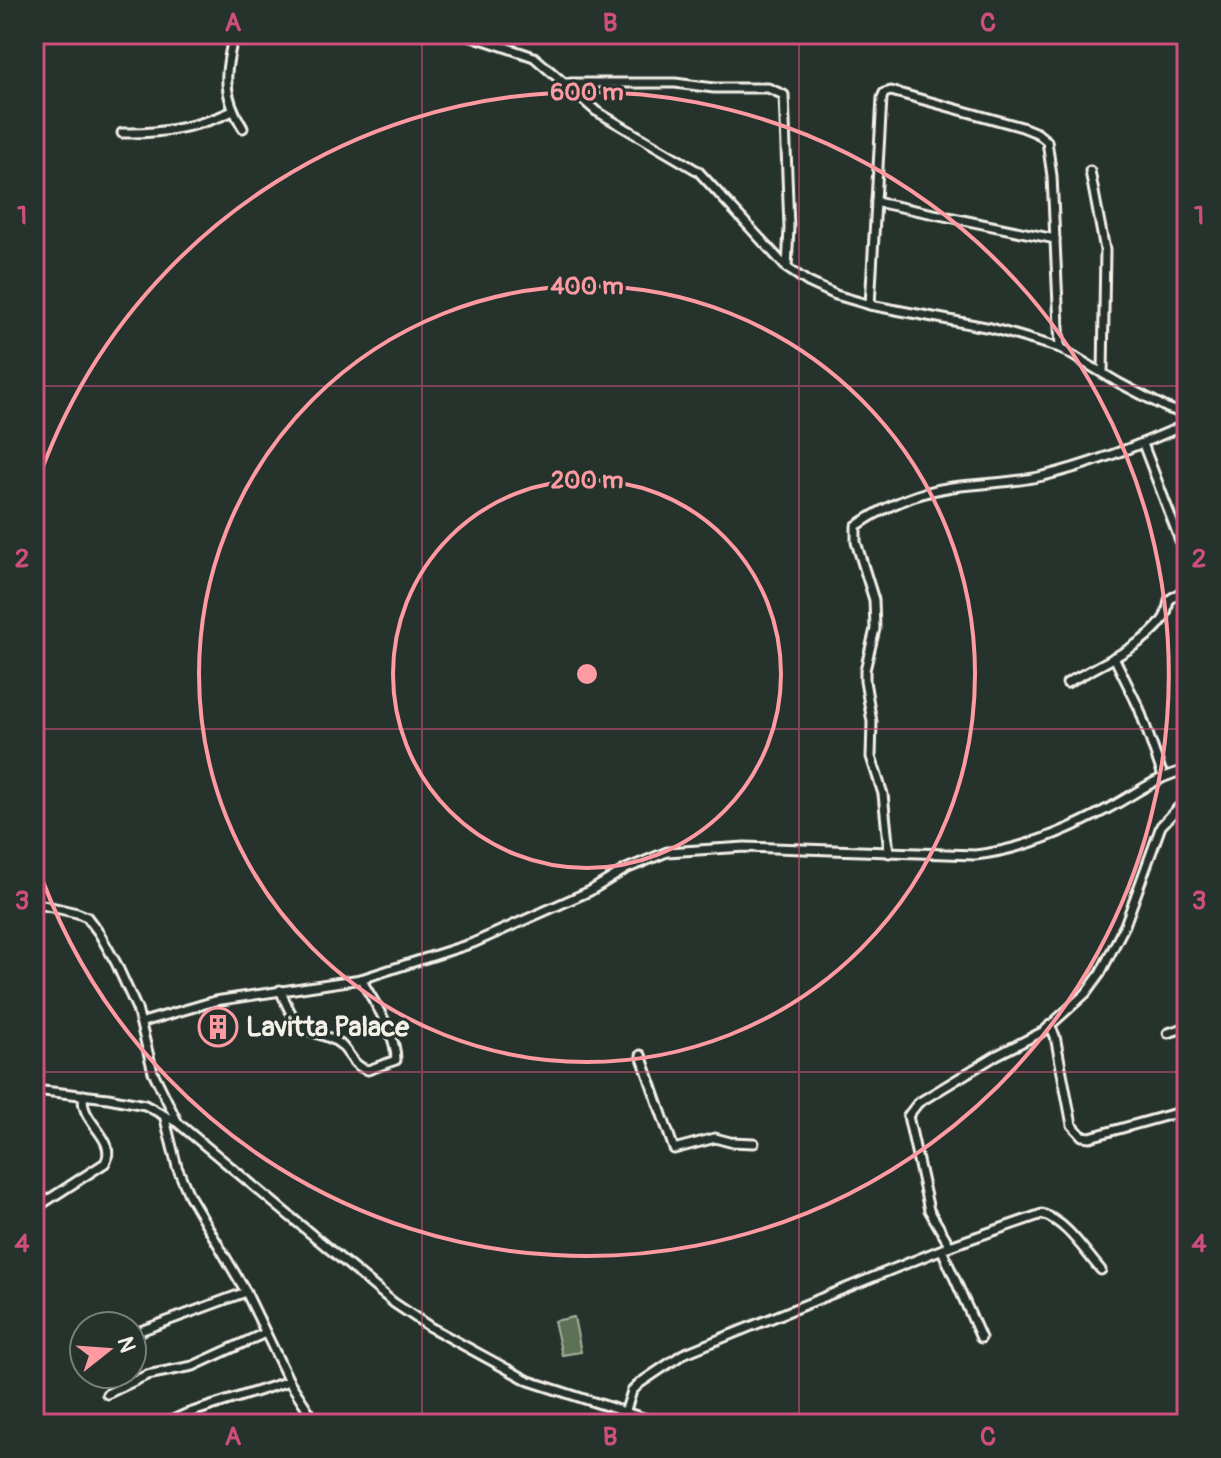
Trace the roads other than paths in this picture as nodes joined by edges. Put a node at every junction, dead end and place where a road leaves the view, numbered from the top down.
1 (234, 34) edge
2 (466, 34) edge
3 (505, 34) edge
4 (502, 46) junction
5 (564, 83) junction
6 (233, 111) junction
7 (243, 128) dead end
8 (122, 133) dead end
9 (1090, 171) dead end
10 (876, 202) junction
11 (1055, 239) junction
12 (787, 268) junction
13 (870, 305) junction
14 (1060, 348) junction
15 (1103, 373) junction
16 (1187, 415) edge
17 (1187, 424) edge
18 (1143, 444) junction
19 (1187, 559) edge
20 (1187, 588) edge
21 (1114, 657) junction
22 (1067, 683) dead end
23 (1187, 770) edge
24 (1163, 776) junction
25 (1187, 803) edge
26 (889, 853) junction
27 (34, 903) edge
28 (361, 979) junction
29 (280, 990) junction
30 (143, 1022) junction
31 (1050, 1025) junction
32 (1187, 1027) edge
33 (1168, 1033) dead end
34 (641, 1055) dead end
35 (34, 1090) edge
36 (84, 1095) junction
37 (1187, 1110) edge
38 (164, 1115) junction
39 (178, 1123) junction
40 (754, 1143) dead end
41 (34, 1209) edge
42 (946, 1248) junction
43 (1101, 1270) dead end
44 (246, 1292) junction
45 (148, 1328) edge
46 (265, 1333) junction
47 (981, 1338) dead end
48 (289, 1381) junction
49 (107, 1394) dead end
50 (625, 1413) junction
51 (164, 1424) edge
52 (317, 1424) edge
53 (662, 1424) edge

1 - 6 street
2 - 4 street
3 - 4 street
4 - 5 street
5 - 12 street
5 - 12 street
6 - 7 street
6 - 8 street
9 - 15 street
10 - 11 street
10 - 11 street
10 - 13 street
11 - 14 street
12 - 13 street
13 - 14 street
14 - 15 street
15 - 16 street
17 - 18 street
18 - 19 street
18 - 26 street
20 - 21 street
21 - 22 street
21 - 24 street
23 - 24 street
24 - 26 street
25 - 31 street
26 - 28 street
27 - 30 street
28 - 29 street
28 - 29 street
29 - 30 street
30 - 39 street
31 - 37 street
31 - 42 street
32 - 33 street
34 - 40 street
35 - 36 street
36 - 38 street
36 - 41 street
38 - 39 street
38 - 44 street
39 - 50 street
42 - 43 street
42 - 47 street
42 - 50 street
44 - 45 street
44 - 46 street
46 - 48 street
46 - 49 street
48 - 51 street
48 - 52 street
50 - 53 street

